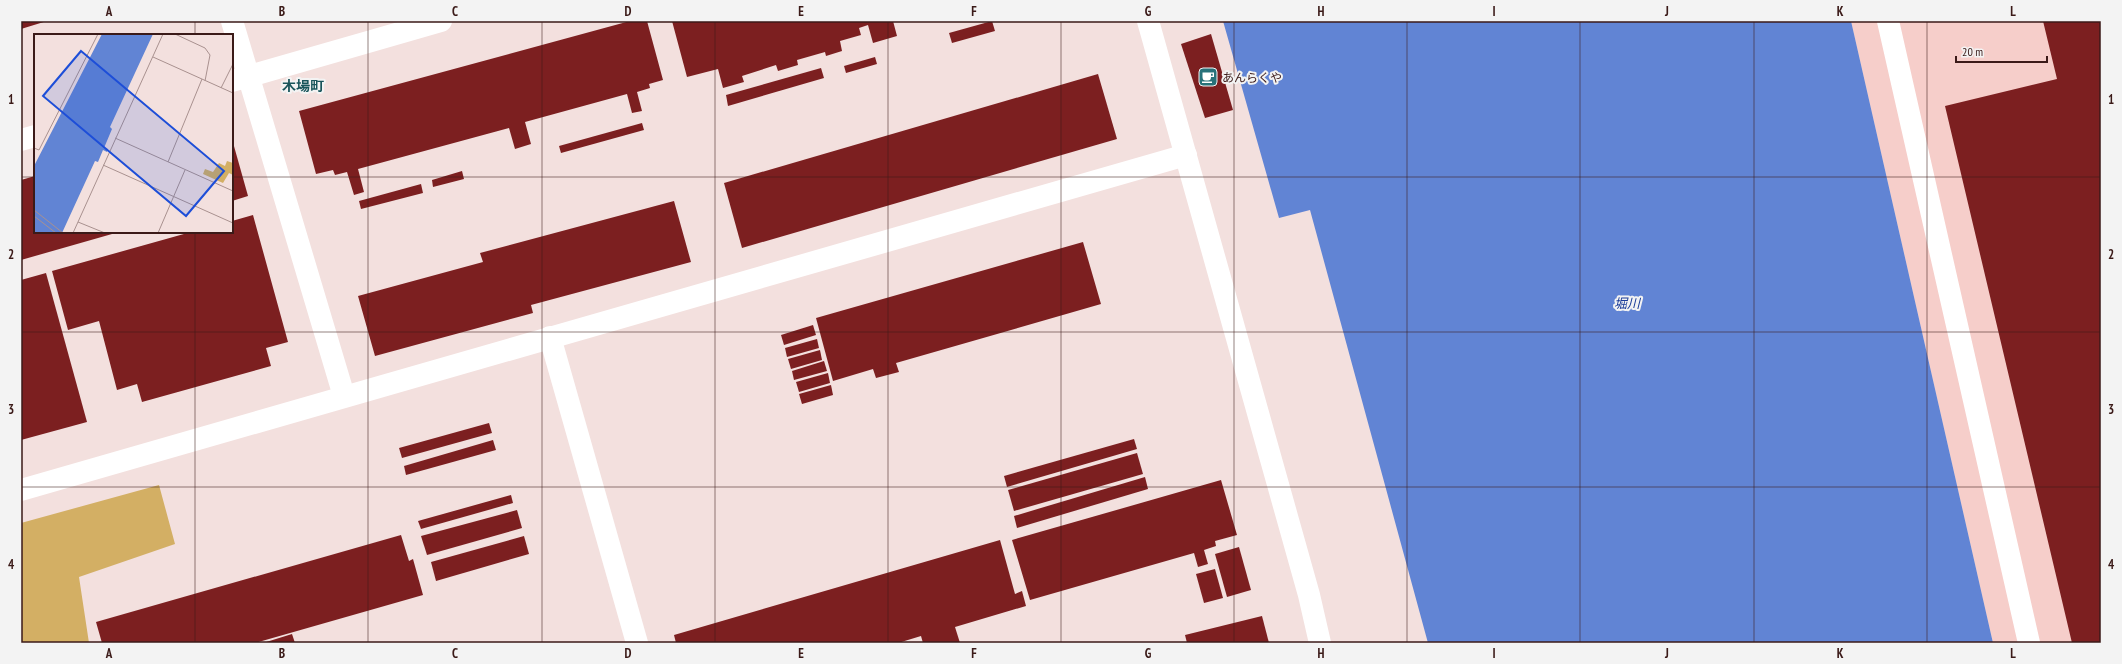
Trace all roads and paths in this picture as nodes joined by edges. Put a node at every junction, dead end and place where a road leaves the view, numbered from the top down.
1 (232, 21) edge
2 (441, 21) edge
3 (1148, 21) edge
4 (1888, 21) edge
5 (240, 79) edge
6 (34, 136) edge
7 (21, 140) edge
8 (1186, 155) junction
9 (550, 337) junction
10 (344, 396) junction
11 (21, 490) edge
12 (637, 643) edge
13 (1320, 643) edge
14 (2029, 643) edge

1 - 5 street
2 - 5 street
3 - 8 street
4 - 14 street
5 - 10 street
6 - 7 street
8 - 9 street
8 - 13 street
9 - 10 street
9 - 12 street
10 - 11 street

